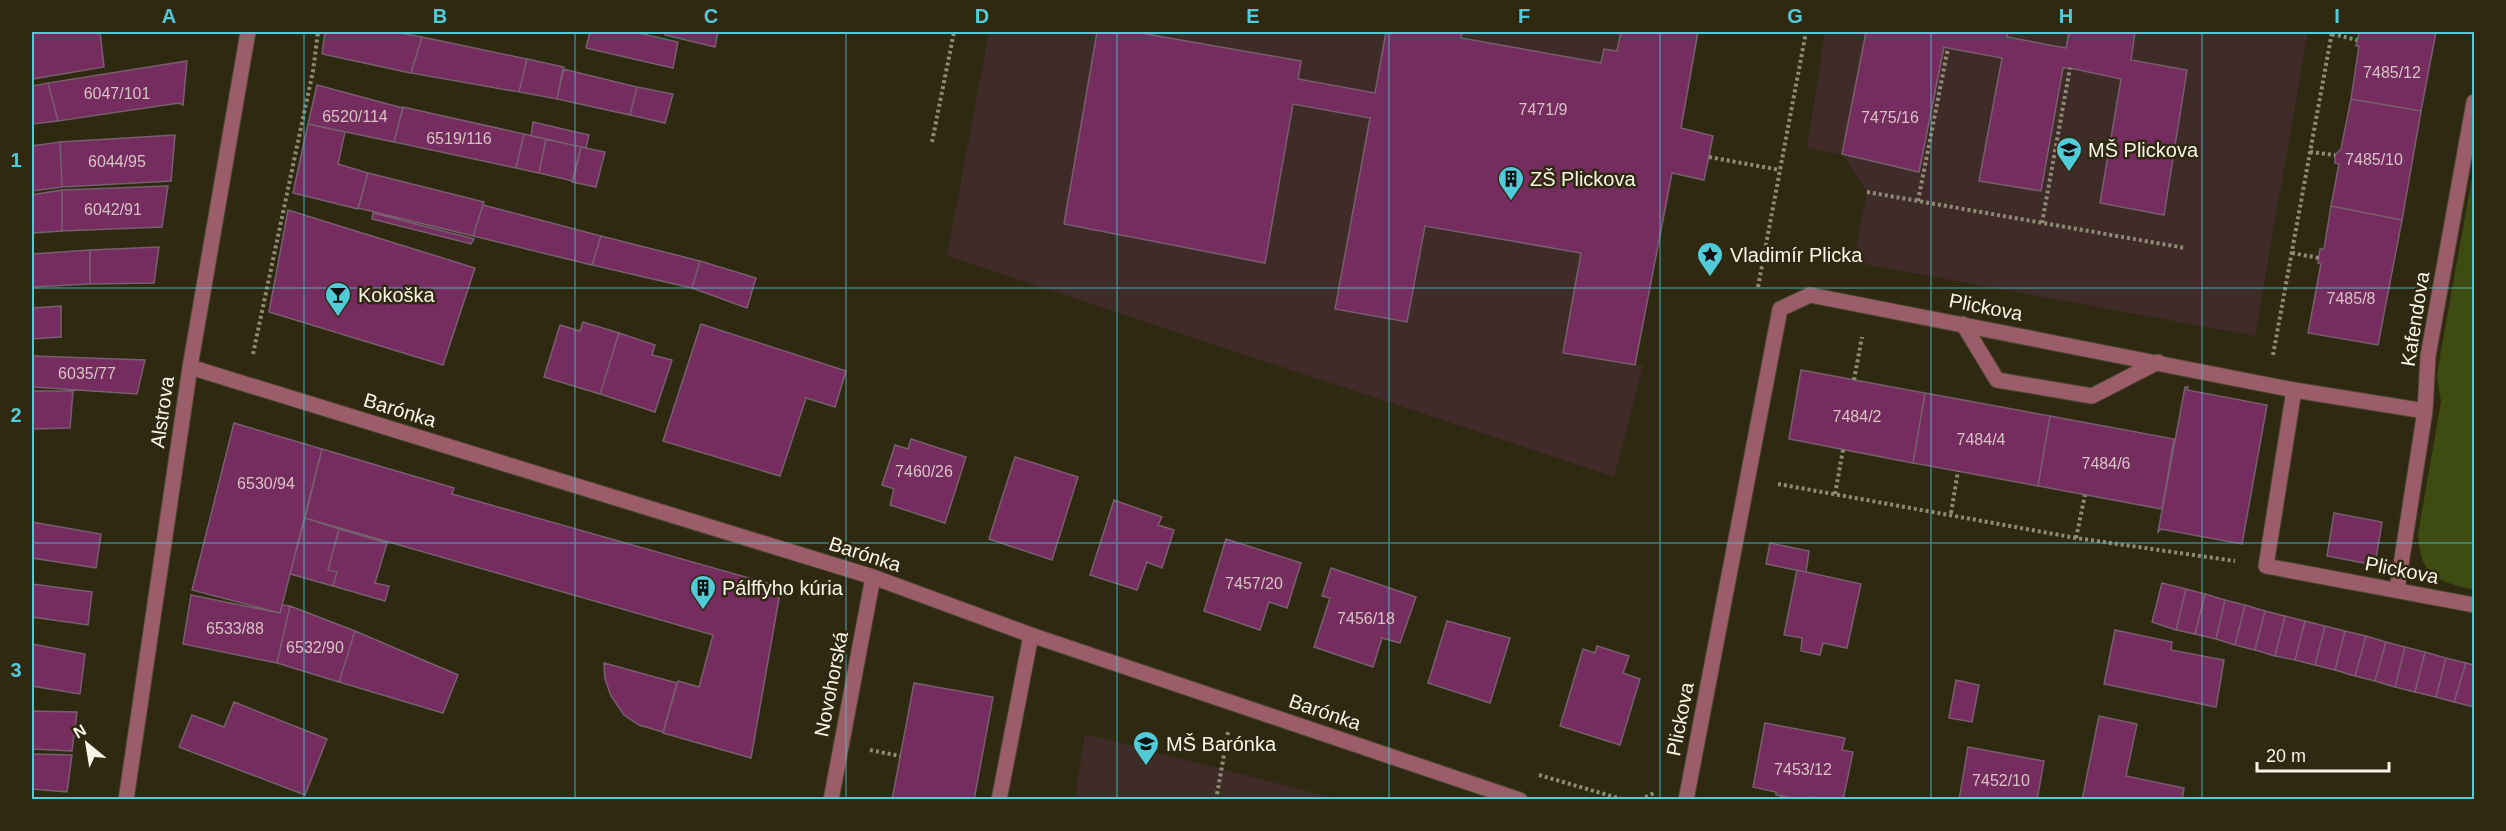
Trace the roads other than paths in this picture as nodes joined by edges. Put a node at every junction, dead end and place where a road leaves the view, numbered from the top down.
1 (248, 32) edge
2 (2475, 102) edge
3 (1963, 324) junction
4 (2158, 362) junction
5 (190, 367) junction
6 (2294, 390) junction
7 (2425, 411) junction
8 (873, 577) junction
9 (2397, 590) junction
10 (2475, 605) edge
11 (1031, 635) junction
12 (126, 800) edge
13 (831, 800) edge
14 (999, 800) edge
15 (1520, 800) edge
16 (1686, 800) edge

1 - 5 street, Alstrova
2 - 7 street, Kafendova
3 - 4 street, Plickova
3 - 4 street
3 - 16 street, Plickova
4 - 6 street, Plickova
5 - 8 street, Barónka
5 - 12 street, Alstrova
6 - 7 street
6 - 9 street, Plickova
7 - 9 street, Kafendova
8 - 11 street, Barónka
8 - 13 street, Novohorská
9 - 10 street, Plickova
11 - 14 street
11 - 15 street, Barónka

